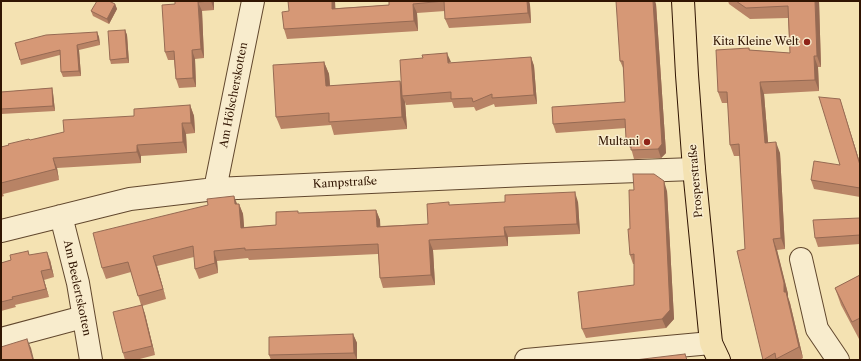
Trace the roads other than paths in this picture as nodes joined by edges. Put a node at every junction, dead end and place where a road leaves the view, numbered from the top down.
1 (253, 1) edge
2 (683, 1) edge
3 (694, 169) junction
4 (215, 189) junction
5 (61, 216) junction
6 (1, 231) edge
7 (801, 259) dead end
8 (83, 317) junction
9 (1, 339) edge
10 (715, 351) edge
11 (91, 360) edge
12 (528, 360) edge
13 (838, 360) edge

1 - 4 street, Am Hölscherskotten
2 - 3 main road, Prosperstraße
3 - 4 street, Kampstraße
3 - 10 main road, Prosperstraße
4 - 5 street, Kampstraße
5 - 6 street, Kampstraße
5 - 8 street, Am Beelertskotten
7 - 13 street
8 - 9 street
8 - 11 street, Am Beelertskotten
10 - 12 street

